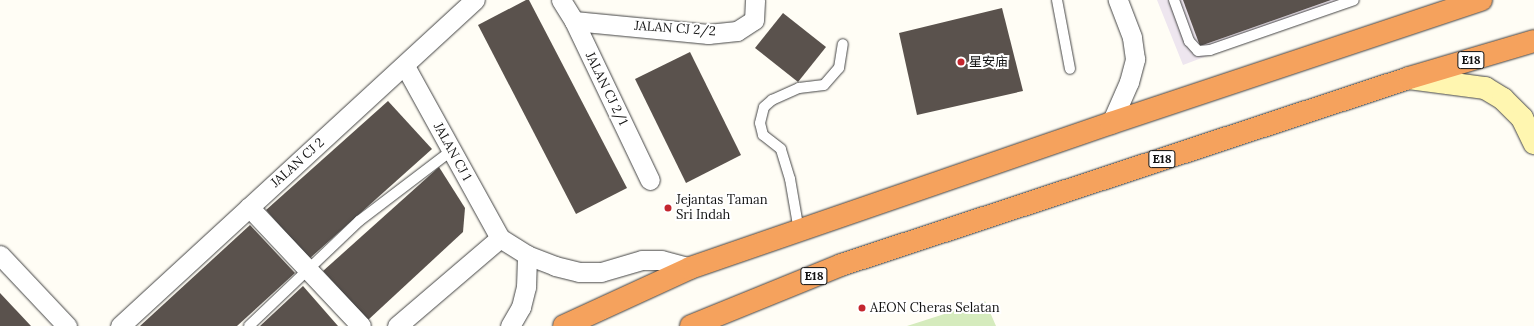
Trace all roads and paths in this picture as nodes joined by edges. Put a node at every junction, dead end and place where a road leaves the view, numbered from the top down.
1 (474, 0) edge
2 (561, 0) edge
3 (755, 0) edge
4 (1057, 0) edge
5 (1118, 0) edge
6 (1174, 0) edge
7 (1354, 0) edge
8 (1481, 0) edge
9 (574, 21) junction
10 (1534, 41) edge
11 (843, 44) dead end
12 (405, 66) junction
13 (1070, 69) dead end
14 (1409, 78) junction
15 (1112, 123) junction
16 (1534, 143) edge
17 (450, 151) junction
18 (650, 180) dead end
19 (249, 208) junction
20 (799, 230) junction
21 (500, 238) junction
22 (0, 255) edge
23 (527, 255) junction
24 (690, 268) junction
25 (307, 270) junction
26 (67, 326) edge
27 (120, 326) edge
28 (250, 326) edge
29 (361, 326) edge
30 (397, 326) edge
31 (510, 326) edge
32 (564, 326) edge
33 (691, 326) edge

1 - 12 street, JALAN CJ 2
2 - 9 street, JALAN CJ 2/1
3 - 9 street, JALAN CJ 2/2
4 - 13 lane
5 - 15 street
6 - 7 lane
8 - 15 highway
9 - 18 street, JALAN CJ 2/1
10 - 14 highway, E18
11 - 20 lane
12 - 17 street, JALAN CJ 1
12 - 19 street, JALAN CJ 2
14 - 16 main road
14 - 33 highway, E18
15 - 20 highway
17 - 21 street, JALAN CJ 1
17 - 25 lane
19 - 25 street
19 - 27 street, JALAN CJ 2
20 - 24 highway
21 - 23 street, JALAN CJ 1
21 - 30 street
22 - 26 street
23 - 24 street, JALAN CJ 1
23 - 31 street
24 - 32 highway
25 - 28 lane
25 - 29 street

